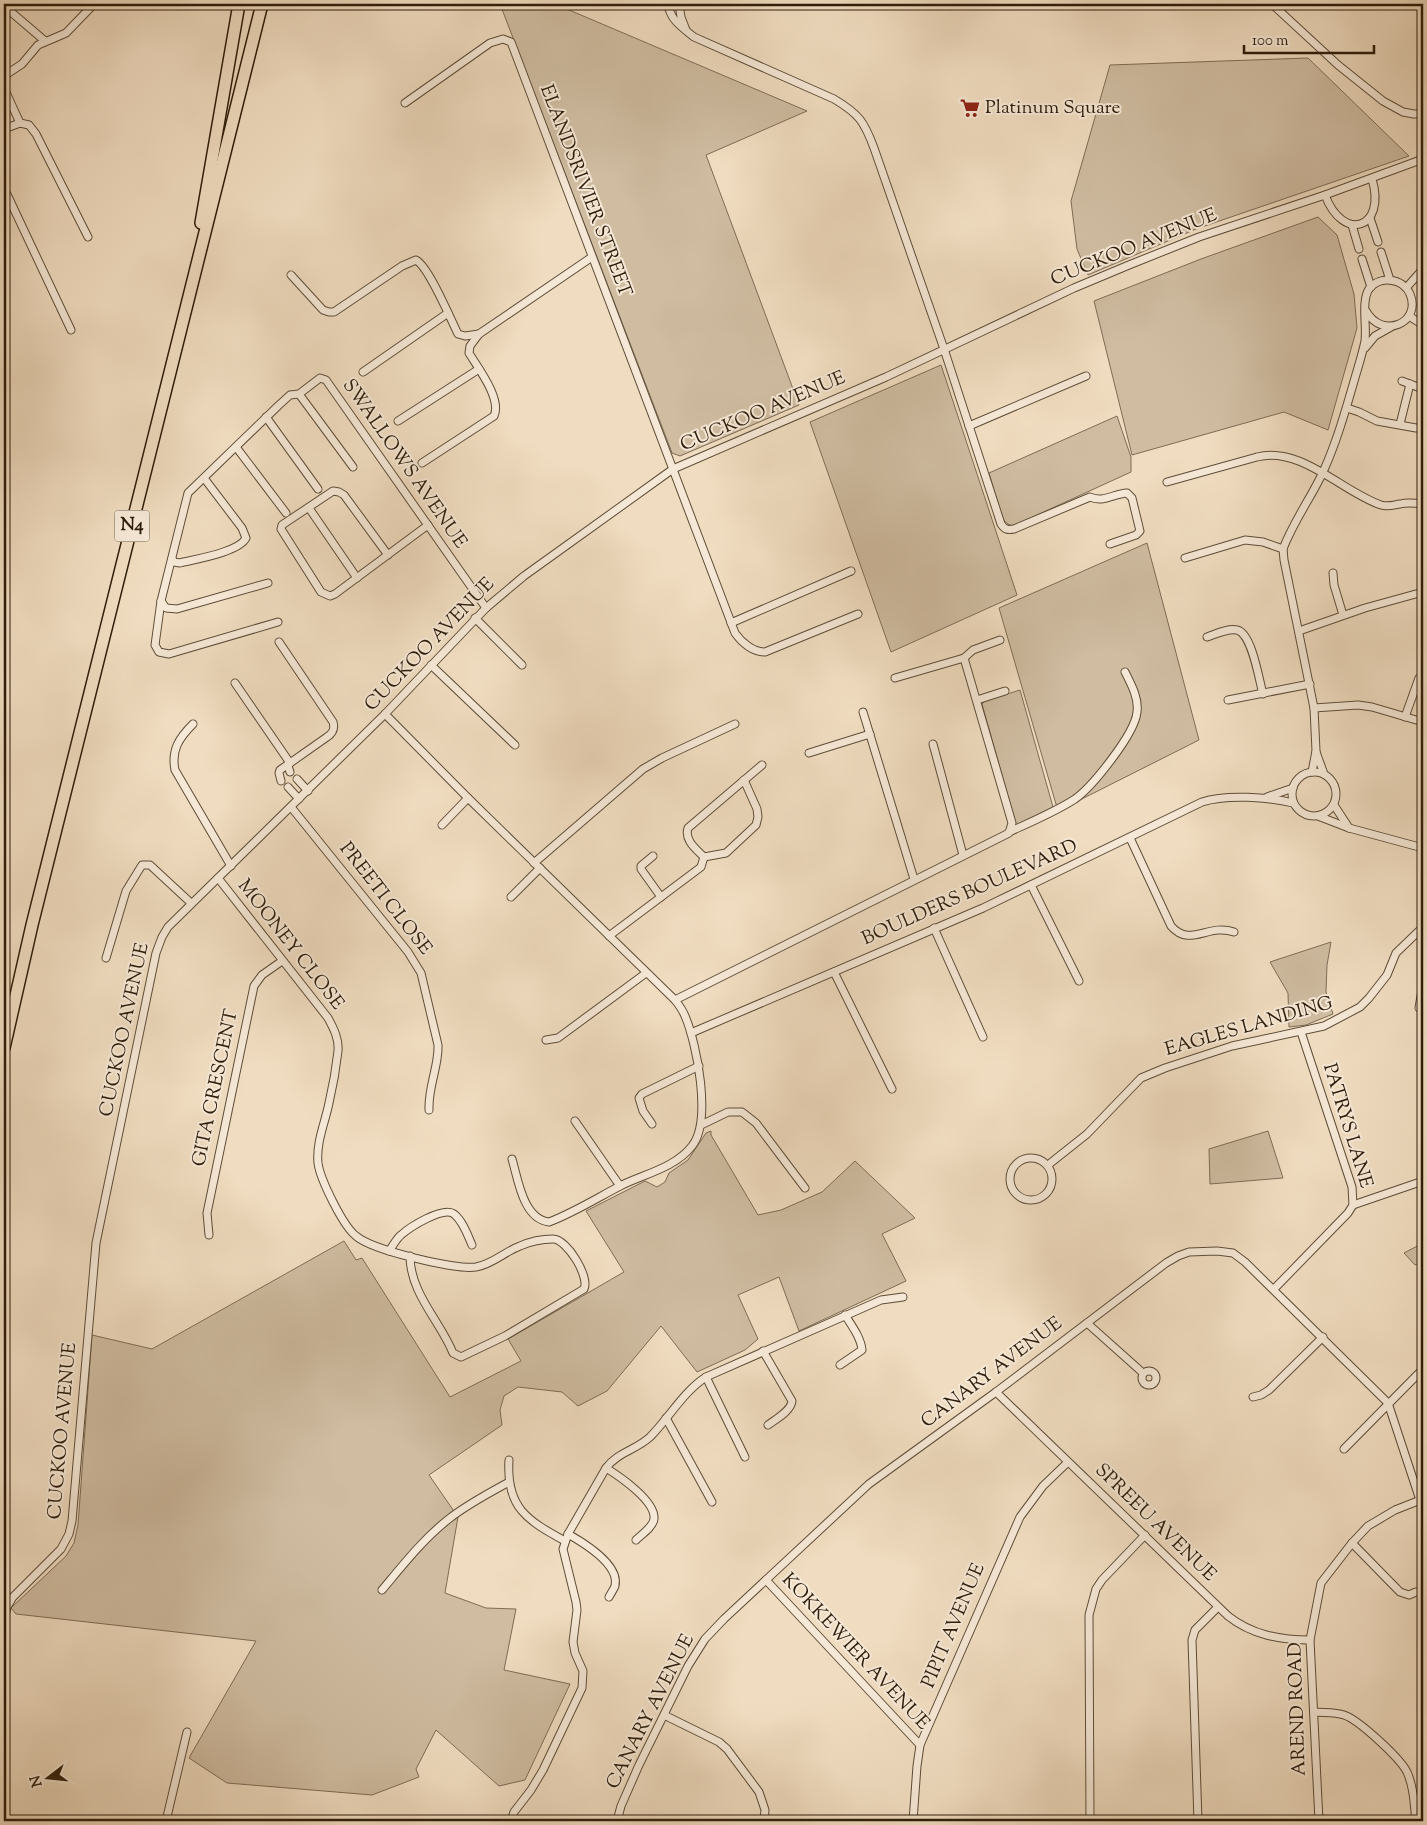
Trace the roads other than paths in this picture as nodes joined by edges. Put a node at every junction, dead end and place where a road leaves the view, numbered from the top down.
1 (94, 4) edge
2 (239, 4) edge
3 (262, 4) edge
4 (668, 4) edge
5 (679, 4) edge
6 (1272, 4) edge
7 (4, 5) edge
8 (687, 32) junction
9 (45, 41) junction
10 (4, 76) edge
11 (4, 88) edge
12 (405, 103) dead end
13 (1423, 114) edge
14 (20, 122) junction
15 (4, 129) edge
16 (1423, 159) edge
17 (1372, 179) junction
18 (4, 188) edge
19 (1325, 195) junction
20 (1370, 218) junction
21 (1352, 225) junction
22 (88, 237) dead end
23 (1378, 242) dead end
24 (1359, 248) dead end
25 (1381, 252) dead end
26 (592, 257) junction
27 (1362, 258) dead end
28 (195, 269) junction
29 (1423, 269) edge
30 (291, 275) dead end
31 (1390, 280) junction
32 (1371, 287) junction
33 (1406, 288) junction
34 (1366, 310) junction
35 (448, 313) junction
36 (1409, 316) junction
37 (1423, 325) edge
38 (1393, 326) junction
39 (71, 330) dead end
40 (479, 334) junction
41 (944, 349) junction
42 (1361, 358) junction
43 (479, 369) junction
44 (364, 372) dead end
45 (1086, 376) dead end
46 (1402, 381) dead end
47 (1410, 384) junction
48 (1423, 389) edge
49 (300, 394) junction
50 (1347, 408) junction
51 (266, 417) junction
52 (398, 421) dead end
53 (1400, 424) junction
54 (969, 426) junction
55 (1416, 428) dead end
56 (236, 447) junction
57 (422, 463) dead end
58 (353, 467) dead end
59 (673, 469) junction
60 (1323, 472) junction
61 (204, 478) junction
62 (1166, 482) dead end
63 (318, 489) dead end
64 (1423, 504) edge
65 (309, 508) junction
66 (286, 514) dead end
67 (428, 525) junction
68 (1110, 544) dead end
69 (1283, 549) junction
70 (388, 555) junction
71 (1185, 558) dead end
72 (172, 560) junction
73 (851, 571) dead end
74 (1333, 573) dead end
75 (356, 578) junction
76 (268, 582) dead end
77 (1423, 592) edge
78 (161, 601) junction
79 (486, 608) junction
80 (858, 614) dead end
81 (1343, 615) junction
82 (475, 618) junction
83 (278, 622) dead end
84 (732, 623) junction
85 (1299, 631) junction
86 (1207, 637) dead end
87 (1000, 640) dead end
88 (279, 642) dead end
89 (964, 658) junction
90 (431, 665) junction
91 (522, 665) dead end
92 (1125, 672) dead end
93 (895, 678) dead end
94 (1419, 678) dead end
95 (234, 683) dead end
96 (1310, 684) junction
97 (1005, 692) dead end
98 (1263, 694) junction
99 (977, 700) junction
100 (1228, 700) dead end
101 (1314, 708) junction
102 (863, 712) dead end
103 (385, 714) junction
104 (1405, 717) junction
105 (1423, 722) edge
106 (193, 724) dead end
107 (734, 724) dead end
108 (870, 734) junction
109 (933, 744) dead end
110 (515, 745) dead end
111 (1316, 751) junction
112 (809, 753) dead end
113 (290, 763) junction
114 (762, 764) dead end
115 (290, 772) dead end
116 (1312, 772) junction
117 (1324, 774) junction
118 (296, 779) dead end
119 (744, 780) junction
120 (281, 781) dead end
121 (288, 787) dead end
122 (1293, 788) junction
123 (308, 791) junction
124 (1264, 797) junction
125 (468, 798) junction
126 (300, 799) junction
127 (1294, 803) junction
128 (1334, 805) junction
129 (291, 807) junction
130 (1318, 816) junction
131 (442, 824) dead end
132 (1349, 828) junction
133 (1009, 833) junction
134 (1130, 838) junction
135 (1423, 848) edge
136 (963, 855) junction
137 (653, 856) dead end
138 (704, 857) junction
139 (231, 866) junction
140 (537, 866) junction
141 (218, 878) junction
142 (914, 879) junction
143 (1031, 886) junction
144 (511, 897) dead end
145 (661, 897) junction
146 (191, 903) junction
147 (1423, 927) edge
148 (934, 928) junction
149 (1234, 932) dead end
150 (609, 936) junction
151 (106, 958) dead end
152 (282, 961) junction
153 (834, 972) junction
154 (646, 973) junction
155 (1079, 981) dead end
156 (1423, 984) edge
157 (675, 1000) junction
158 (1419, 1008) dead end
159 (1301, 1032) junction
160 (691, 1033) junction
161 (983, 1037) dead end
162 (546, 1040) dead end
163 (4, 1048) edge
164 (699, 1066) junction
165 (892, 1089) dead end
166 (429, 1110) dead end
167 (576, 1121) dead end
168 (652, 1124) dead end
169 (701, 1125) junction
170 (512, 1159) dead end
171 (1048, 1165) junction
172 (1423, 1181) edge
173 (620, 1186) junction
174 (805, 1188) dead end
175 (1353, 1205) junction
176 (209, 1235) dead end
177 (472, 1245) dead end
178 (389, 1251) junction
179 (410, 1256) junction
180 (1274, 1289) junction
181 (903, 1297) dead end
182 (845, 1315) junction
183 (1087, 1323) junction
184 (1323, 1337) junction
185 (763, 1351) junction
186 (840, 1365) dead end
187 (1423, 1369) edge
188 (1143, 1373) dead end
189 (706, 1377) junction
190 (996, 1392) junction
191 (1252, 1397) dead end
192 (1388, 1403) junction
193 (666, 1418) junction
194 (768, 1425) dead end
195 (1344, 1449) dead end
196 (745, 1457) dead end
197 (509, 1460) dead end
198 (1068, 1462) junction
199 (606, 1468) junction
200 (510, 1482) junction
201 (1422, 1500) edge
202 (712, 1502) dead end
203 (1145, 1535) junction
204 (567, 1538) junction
205 (636, 1540) dead end
206 (1352, 1543) junction
207 (766, 1580) junction
208 (382, 1590) dead end
209 (1416, 1592) dead end
210 (609, 1597) dead end
211 (1218, 1607) junction
212 (4, 1620) edge
213 (1310, 1640) junction
214 (1314, 1712) junction
215 (664, 1715) junction
216 (187, 1732) dead end
217 (920, 1745) junction
218 (166, 1821) edge
219 (511, 1821) edge
220 (617, 1821) edge
221 (764, 1821) edge
222 (913, 1821) edge
223 (1090, 1821) edge
224 (1198, 1821) edge
225 (1319, 1821) edge
226 (1416, 1821) edge

1 - 9 street
2 - 28 highway
3 - 28 highway, N4
4 - 8 street
5 - 8 street
6 - 13 street
7 - 9 street
8 - 41 street
9 - 10 street
11 - 14 street
12 - 26 street, ELANDSRIVIER STREET
14 - 15 street
14 - 22 street
16 - 17 street, CUCKOO AVENUE
17 - 19 street, CUCKOO AVENUE
17 - 20 street
18 - 39 street
19 - 21 street
19 - 41 street, CUCKOO AVENUE
20 - 21 street
20 - 23 street
21 - 24 street
25 - 31 street
26 - 40 street
26 - 59 street, ELANDSRIVIER STREET
27 - 32 street
28 - 163 highway, N4
29 - 33 street
30 - 35 street
31 - 32 street
31 - 33 street
32 - 34 street
33 - 36 street
34 - 38 street
34 - 42 street
35 - 40 street
35 - 44 street
36 - 37 street
36 - 38 street
38 - 42 street
40 - 43 street
41 - 54 street
41 - 59 street, CUCKOO AVENUE
42 - 50 street
43 - 52 street
43 - 57 street
45 - 54 street
46 - 47 street
47 - 48 street
47 - 53 street
49 - 51 street, SWALLOWS AVENUE
49 - 58 street
49 - 67 street, SWALLOWS AVENUE
50 - 53 street
50 - 60 street
51 - 56 street, SWALLOWS AVENUE
51 - 63 street
53 - 55 street
54 - 68 street
56 - 61 street, SWALLOWS AVENUE
56 - 66 street
59 - 79 street, CUCKOO AVENUE
59 - 84 street, ELANDSRIVIER STREET
60 - 62 street
60 - 64 street
60 - 69 street
61 - 72 street, SWALLOWS AVENUE
61 - 72 street
65 - 70 street
65 - 75 street
65 - 75 street
67 - 70 street
67 - 79 street, SWALLOWS AVENUE
69 - 71 street
69 - 85 street
70 - 75 street
72 - 78 street, SWALLOWS AVENUE
73 - 84 street
74 - 81 street
76 - 78 street
77 - 81 street
78 - 83 street, SWALLOWS AVENUE
79 - 82 street, CUCKOO AVENUE
80 - 84 street, ELANDSRIVIER STREET
81 - 85 street
82 - 90 street, CUCKOO AVENUE
82 - 91 street
85 - 96 street
86 - 98 street
87 - 89 street
88 - 113 street
89 - 93 street
89 - 99 street
90 - 103 street, CUCKOO AVENUE
90 - 110 street
92 - 133 street
94 - 104 street
95 - 113 street
96 - 98 street
96 - 101 street
97 - 99 street
98 - 100 street
99 - 133 street
101 - 104 street
101 - 111 street
102 - 108 street
103 - 123 street, CUCKOO AVENUE
103 - 125 street
104 - 105 street
106 - 139 street
107 - 140 street
108 - 112 street
108 - 142 street
109 - 136 street
111 - 116 street
111 - 117 street
113 - 115 street
113 - 120 street
114 - 119 street
116 - 117 street
116 - 122 street
117 - 128 street
118 - 123 street
119 - 138 street
119 - 138 street
121 - 126 street
122 - 124 street, BOULDERS BOULEVARD
122 - 127 street
123 - 126 street, CUCKOO AVENUE
124 - 127 street, BOULDERS BOULEVARD
124 - 134 street, BOULDERS BOULEVARD
125 - 131 street
125 - 140 street
126 - 129 street, CUCKOO AVENUE
127 - 130 street
128 - 130 street
128 - 132 street
129 - 139 street, CUCKOO AVENUE
129 - 166 street, PREETI CLOSE
130 - 132 street
132 - 135 street
133 - 136 street
134 - 143 street, BOULDERS BOULEVARD
134 - 149 street
136 - 142 street
137 - 145 street
138 - 145 street
139 - 141 street, CUCKOO AVENUE
140 - 144 street
140 - 150 street
141 - 146 street, CUCKOO AVENUE
141 - 152 street, MOONEY CLOSE
142 - 157 street
143 - 148 street, BOULDERS BOULEVARD
143 - 155 street
145 - 150 street
146 - 151 street
146 - 212 street, CUCKOO AVENUE
147 - 159 street, EAGLES LANDING
148 - 153 street, BOULDERS BOULEVARD
148 - 161 street
150 - 154 street
152 - 176 street, GITA CRESCENT
152 - 178 street, MOONEY CLOSE
153 - 160 street, BOULDERS BOULEVARD
153 - 165 street
154 - 157 street
154 - 162 street
156 - 158 street
157 - 160 street
159 - 171 street, EAGLES LANDING
159 - 175 street, PATRYS LANE
160 - 164 street
164 - 168 street
164 - 169 street
167 - 173 street
169 - 173 street
169 - 174 street
170 - 173 street
171 - 171 street
172 - 175 street
175 - 180 street, PATRYS LANE
177 - 178 street
178 - 179 street, MOONEY CLOSE
179 - 179 street, MOONEY CLOSE
180 - 183 street, CANARY AVENUE
180 - 184 street, CANARY AVENUE
181 - 182 street
182 - 185 street
182 - 186 street
183 - 188 street
183 - 190 street, CANARY AVENUE
184 - 191 street
184 - 192 street, CANARY AVENUE
185 - 189 street
185 - 194 street
187 - 192 street
189 - 193 street
189 - 196 street
190 - 198 street, SPREEU AVENUE
190 - 207 street, CANARY AVENUE
192 - 195 street
192 - 201 street, CANARY AVENUE
193 - 199 street
193 - 202 street
197 - 200 street
198 - 203 street, SPREEU AVENUE
198 - 217 street, PIPIT AVENUE
199 - 204 street
199 - 205 street
200 - 204 street
200 - 208 street
201 - 206 street, AREND ROAD
203 - 211 street, SPREEU AVENUE
203 - 223 street
204 - 210 street
204 - 219 street
206 - 209 street
206 - 213 street, AREND ROAD
207 - 215 street, CANARY AVENUE
207 - 217 street, KOKKEWIER AVENUE
211 - 213 street, SPREEU AVENUE
211 - 224 street
213 - 214 street, AREND ROAD
214 - 225 street, AREND ROAD
214 - 226 street
215 - 220 street, CANARY AVENUE
215 - 221 street
216 - 218 street
217 - 222 street, PIPIT AVENUE

